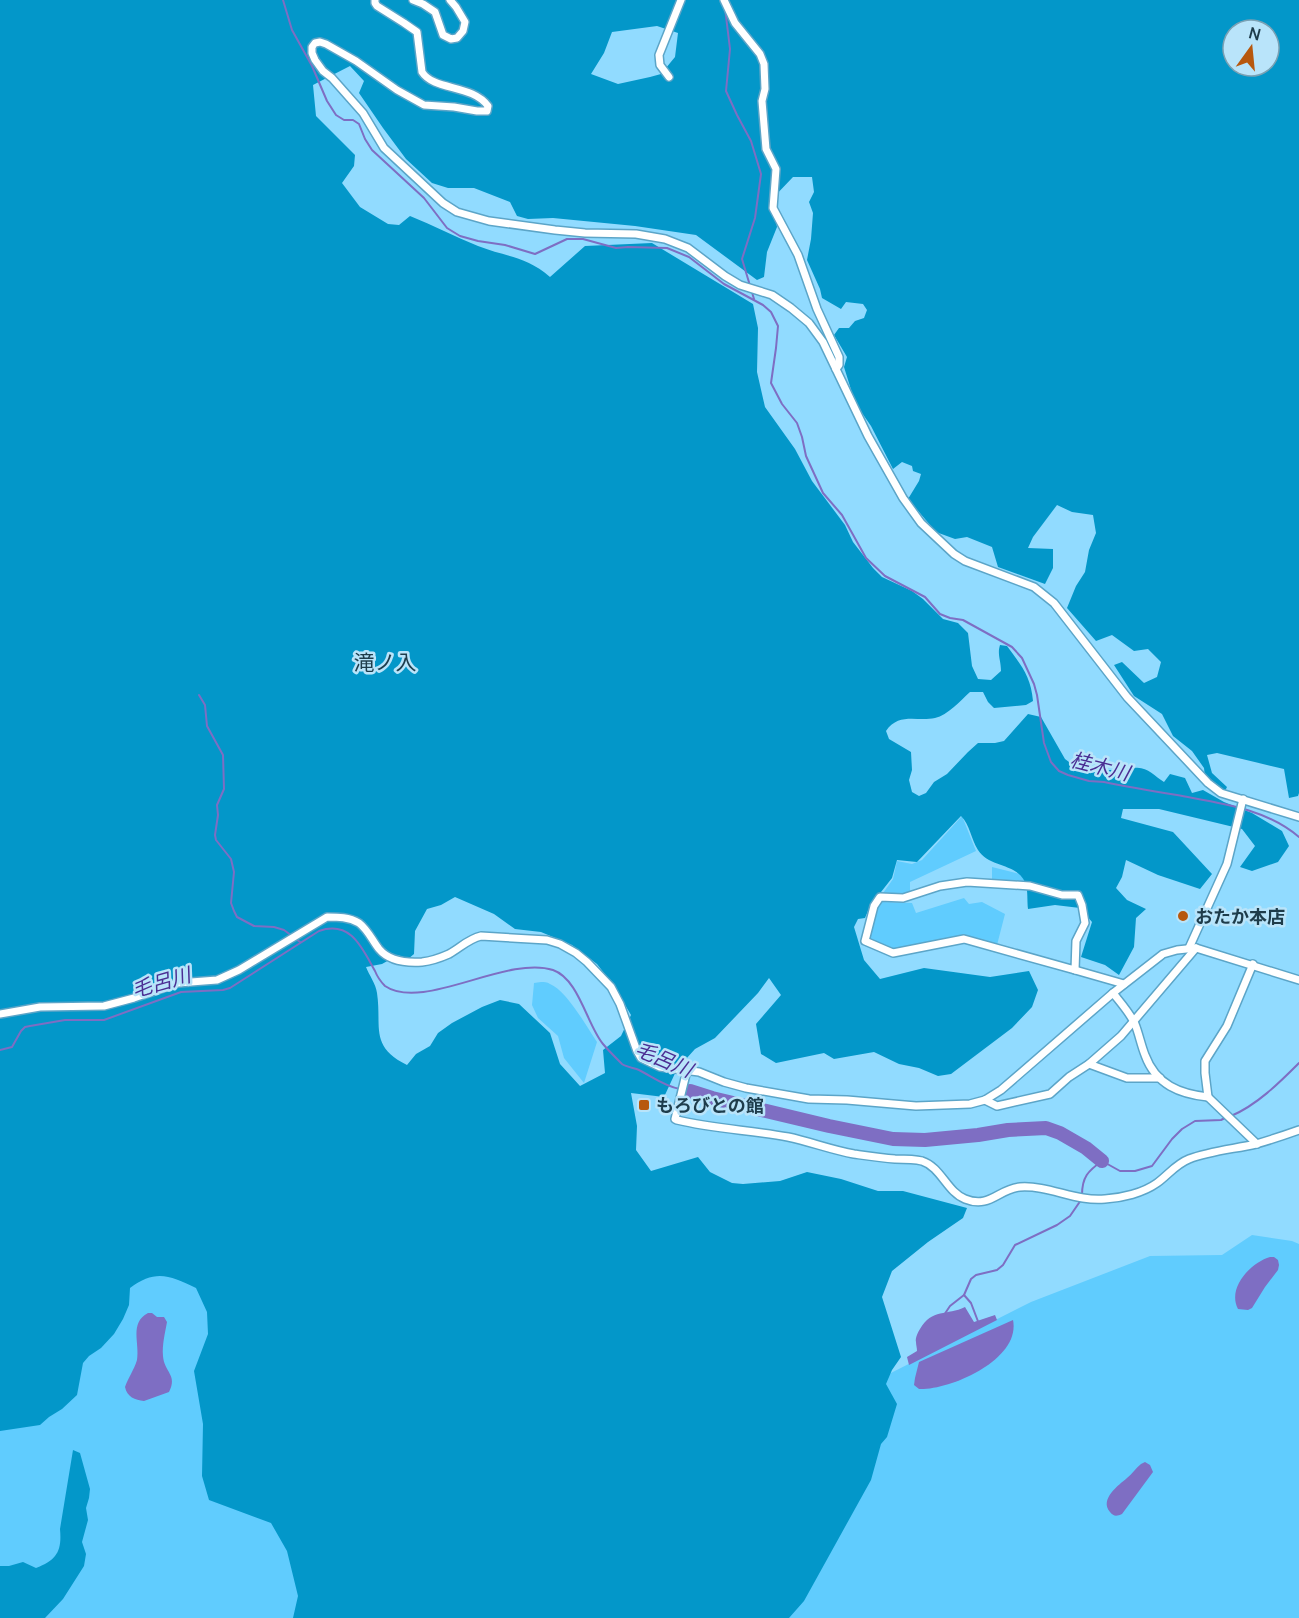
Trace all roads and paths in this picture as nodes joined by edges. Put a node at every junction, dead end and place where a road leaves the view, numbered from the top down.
1 (375, 0) edge
2 (413, 0) edge
3 (450, 0) edge
4 (681, 0) edge
5 (724, 0) edge
6 (669, 77) dead end
7 (836, 369) junction
8 (1243, 801) junction
9 (1299, 817) edge
10 (1193, 948) junction
11 (1253, 964) junction
12 (1075, 970) junction
13 (1299, 980) edge
14 (1124, 984) junction
15 (1113, 993) junction
16 (0, 1014) edge
17 (1134, 1022) junction
18 (1089, 1064) junction
19 (686, 1072) junction
20 (1160, 1078) junction
21 (1208, 1097) junction
22 (985, 1100) junction
23 (1299, 1130) edge
24 (1257, 1144) junction

1 - 7 street
2 - 3 street
4 - 6 street
5 - 7 street
7 - 8 street
8 - 9 street
8 - 10 street
10 - 11 street
10 - 14 street
10 - 17 street
11 - 13 street
11 - 21 street
12 - 12 street
12 - 14 street
14 - 15 street
15 - 17 street
15 - 22 street
16 - 19 street
17 - 18 street
17 - 20 street
18 - 20 street
18 - 22 street
19 - 22 street
19 - 24 street
20 - 21 street
21 - 24 street
23 - 24 street

